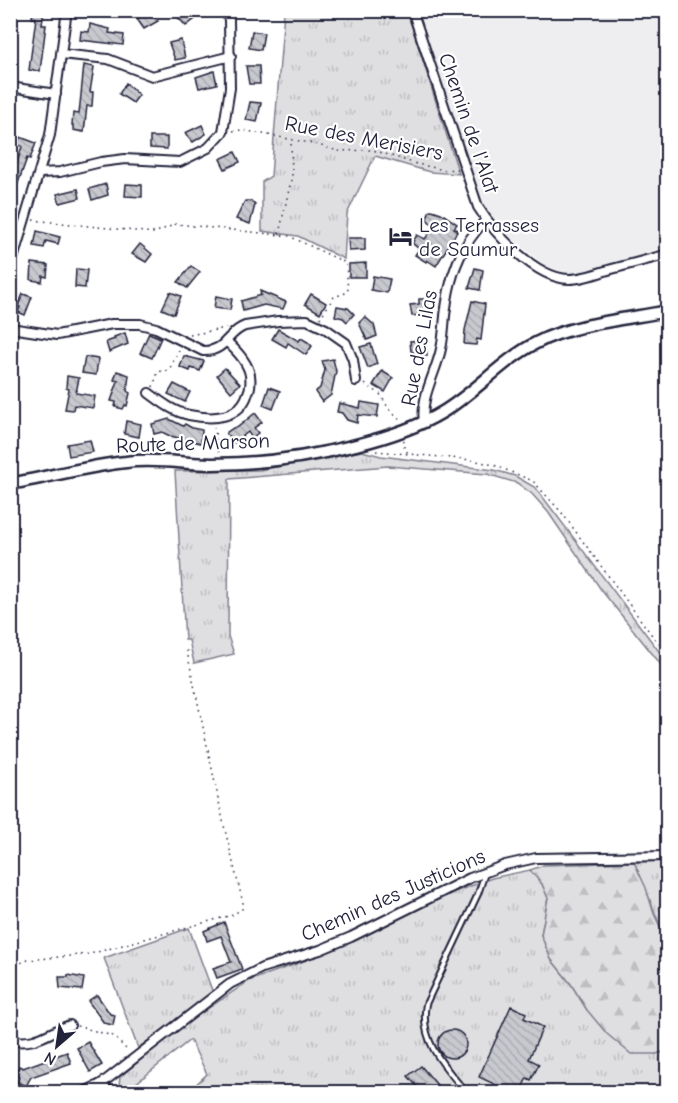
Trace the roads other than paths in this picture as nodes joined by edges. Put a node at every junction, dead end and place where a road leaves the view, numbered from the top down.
1 (67, 10) edge
2 (412, 10) edge
3 (228, 14) edge
4 (62, 54) junction
5 (231, 56) junction
6 (10, 87) edge
7 (56, 94) junction
8 (40, 173) junction
9 (486, 220) junction
10 (668, 254) edge
11 (10, 269) edge
12 (668, 311) edge
13 (10, 328) edge
14 (226, 341) junction
15 (356, 381) road end
16 (149, 393) road end
17 (424, 422) junction
18 (10, 484) edge
19 (668, 856) edge
20 (485, 872) junction
21 (70, 1025) road end
22 (10, 1040) edge
23 (100, 1084) junction
24 (465, 1091) dead end
25 (84, 1092) edge
26 (111, 1092) edge

1 - 4 street
2 - 9 street, Chemin de l'Alat
3 - 5 street
4 - 5 street
4 - 7 street
5 - 8 street
6 - 7 street
7 - 8 street
8 - 11 street
9 - 10 street, Chemin de l'Alat
9 - 17 street, Rue des Lilas
12 - 17 street, Route de Marson
13 - 14 street
14 - 15 street
14 - 16 street
17 - 18 street, Route de Marson
19 - 20 street, Chemin des Justicions
20 - 23 street, Chemin des Justicions
20 - 24 lane
21 - 22 street
23 - 25 street, Chemin des Justicions
23 - 26 street

